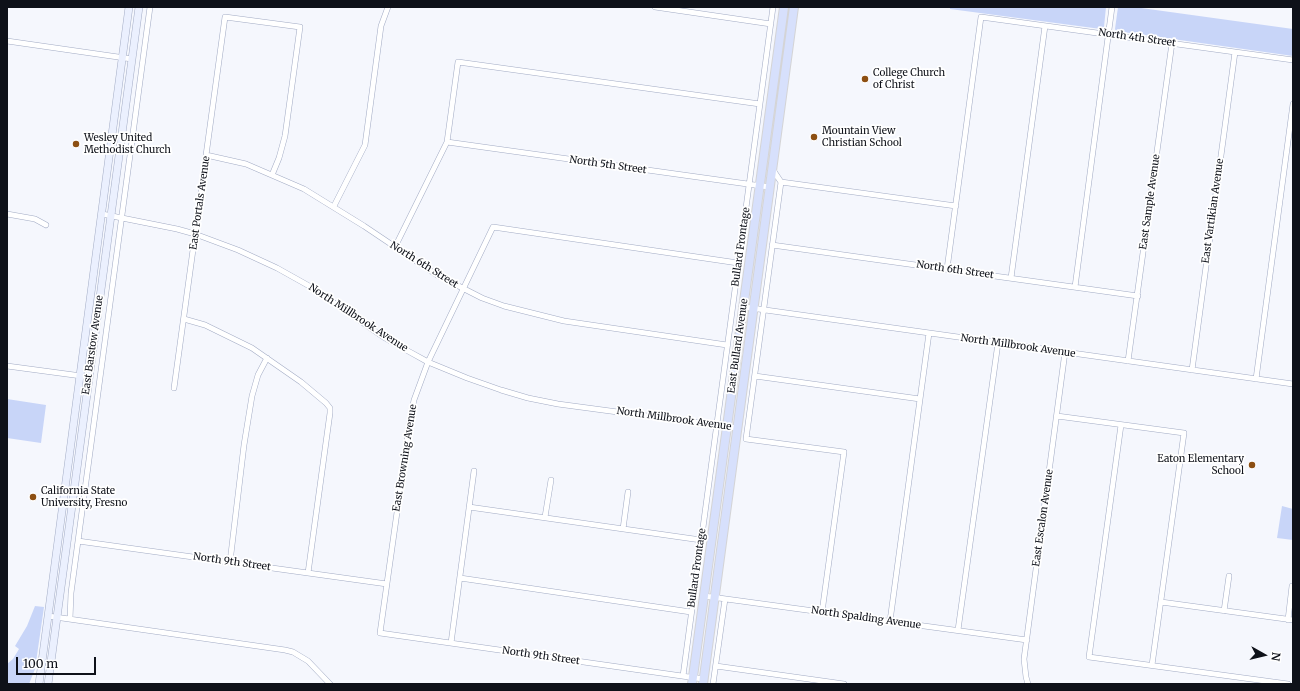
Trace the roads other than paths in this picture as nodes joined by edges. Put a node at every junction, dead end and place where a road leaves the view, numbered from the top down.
1 (129, 7) edge
2 (139, 7) edge
3 (150, 7) edge
4 (388, 7) edge
5 (655, 7) edge
6 (773, 7) edge
7 (784, 7) edge
8 (794, 7) edge
9 (1112, 7) edge
10 (771, 24) junction
11 (1045, 26) junction
12 (1109, 34) junction
13 (7, 41) edge
14 (1172, 43) junction
15 (1235, 52) junction
16 (122, 57) junction
17 (132, 58) junction
18 (787, 60) junction
19 (1293, 60) edge
20 (760, 104) junction
21 (1293, 104) edge
22 (447, 142) junction
23 (206, 155) junction
24 (772, 169) junction
25 (272, 175) junction
26 (781, 182) junction
27 (749, 184) junction
28 (760, 186) junction
29 (769, 187) junction
30 (334, 206) junction
31 (956, 206) junction
32 (7, 214) edge
33 (102, 214) junction
34 (110, 216) junction
35 (122, 219) junction
36 (46, 225) dead end
37 (195, 234) junction
38 (772, 246) junction
39 (395, 247) junction
40 (738, 263) junction
41 (947, 269) junction
42 (1011, 278) junction
43 (1075, 287) junction
44 (463, 289) junction
45 (1138, 296) junction
46 (744, 307) junction
47 (753, 308) junction
48 (764, 310) junction
49 (184, 319) junction
50 (929, 333) junction
51 (998, 343) junction
52 (727, 345) junction
53 (1065, 352) junction
54 (267, 358) junction
55 (1128, 361) junction
56 (428, 362) junction
57 (7, 366) edge
58 (1192, 370) junction
59 (80, 376) junction
60 (755, 376) junction
61 (88, 377) junction
62 (1256, 379) junction
63 (1293, 384) edge
64 (174, 388) dead end
65 (920, 399) junction
66 (1057, 416) junction
67 (716, 425) junction
68 (1121, 425) junction
69 (727, 427) junction
70 (737, 428) junction
71 (474, 471) dead end
72 (551, 480) dead end
73 (628, 492) dead end
74 (469, 507) junction
75 (545, 517) junction
76 (623, 528) junction
77 (701, 540) junction
78 (78, 541) junction
79 (230, 562) junction
80 (308, 573) junction
81 (1229, 576) dead end
82 (460, 578) junction
83 (386, 584) junction
84 (1292, 586) dead end
85 (704, 596) junction
86 (715, 597) junction
87 (725, 598) junction
88 (1161, 602) junction
89 (1224, 611) junction
90 (691, 612) junction
91 (822, 612) junction
92 (48, 616) junction
93 (56, 618) junction
94 (70, 620) junction
95 (1290, 620) edge
96 (890, 621) junction
97 (958, 630) junction
98 (380, 633) joint
99 (1027, 640) junction
100 (451, 643) junction
101 (716, 666) junction
102 (1152, 666) junction
103 (682, 676) junction
104 (693, 681) edge
105 (703, 682) edge
106 (39, 684) edge
107 (48, 684) edge
108 (330, 684) edge
109 (713, 684) edge
110 (844, 684) edge
111 (1028, 684) edge
112 (1288, 684) edge

1 - 16 main road, East Barstow Avenue
2 - 17 main road, East Barstow Avenue
3 - 35 street
4 - 30 street
5 - 10 street
6 - 10 street, Bullard Frontage
7 - 18 main road
7 - 28 main road, East Bullard Avenue
8 - 18 main road, East Bullard Avenue
9 - 12 street
10 - 20 street, Bullard Frontage
11 - 12 street, North 4th Street
11 - 31 street, North 4th Street
11 - 42 street
12 - 14 street, North 4th Street
12 - 43 street
13 - 16 street
14 - 15 street, North 4th Street
14 - 45 street, East Sample Avenue
15 - 19 street, North 4th Street
15 - 58 street, East Vartikian Avenue
16 - 17 street
16 - 33 main road, East Barstow Avenue
17 - 34 main road, East Barstow Avenue
18 - 24 main road, East Bullard Avenue
20 - 22 street
20 - 27 street, Bullard Frontage
21 - 62 street
22 - 27 street, North 5th Street
22 - 39 street
23 - 25 street, North 6th Street
23 - 25 street, East Portals Avenue
23 - 37 street, East Portals Avenue
24 - 26 street
24 - 29 main road, East Bullard Avenue
25 - 30 street, North 6th Street
26 - 31 street
26 - 38 street
27 - 28 street, North 5th Street
27 - 40 street, Bullard Frontage
28 - 29 street, North 5th Street
28 - 46 main road, East Bullard Avenue
29 - 47 main road, East Bullard Avenue
30 - 39 street, North 6th Street
31 - 41 street
32 - 36 street
33 - 34 street, North Millbrook Avenue
33 - 59 main road, East Barstow Avenue
34 - 35 street, North Millbrook Avenue
34 - 61 main road, East Barstow Avenue
35 - 37 street, North Millbrook Avenue
35 - 78 street
37 - 49 street, East Portals Avenue
37 - 56 street, North Millbrook Avenue
38 - 41 street, North 6th Street
38 - 48 street
39 - 44 street, North 6th Street
40 - 44 street, East Browning Avenue
40 - 52 street, Bullard Frontage
41 - 42 street, North 6th Street
42 - 43 street, North 6th Street
43 - 45 street, North 6th Street
44 - 52 street, North 6th Street
44 - 56 street, East Browning Avenue
45 - 55 street, East Sample Avenue
46 - 47 street, North Millbrook Avenue
46 - 69 main road, East Bullard Avenue
47 - 48 street, North Millbrook Avenue
47 - 70 main road, East Bullard Avenue
48 - 50 street, North Millbrook Avenue
48 - 60 street
49 - 54 street
49 - 64 street, East Portals Avenue
50 - 51 street, North Millbrook Avenue
50 - 65 street
51 - 53 street, North Millbrook Avenue
51 - 97 street
52 - 67 street, Bullard Frontage
53 - 55 street, North Millbrook Avenue
53 - 66 street, East Escalon Avenue
54 - 79 street
54 - 80 street
55 - 58 street, North Millbrook Avenue
56 - 67 street, North Millbrook Avenue
56 - 83 street, East Browning Avenue
57 - 59 street
58 - 62 street, North Millbrook Avenue
59 - 61 street
59 - 92 main road, East Barstow Avenue
60 - 65 street
60 - 91 street
61 - 93 main road, East Barstow Avenue
62 - 63 street, North Millbrook Avenue
65 - 96 street
66 - 68 street
66 - 99 street, East Escalon Avenue
67 - 69 street, North Millbrook Avenue
67 - 77 street, Bullard Frontage
68 - 88 street
68 - 102 street
69 - 70 street, North Millbrook Avenue
69 - 85 main road, East Bullard Avenue
70 - 86 main road, East Bullard Avenue
71 - 74 street
72 - 75 street
73 - 76 street
74 - 75 street
74 - 82 street
75 - 76 street
76 - 77 street
77 - 90 street, Bullard Frontage
78 - 79 street, North 9th Street
78 - 94 street
79 - 80 street, North 9th Street
80 - 83 street, North 9th Street
81 - 89 street
82 - 90 street
82 - 100 street
83 - 98 street, East Browning Avenue
84 - 95 street
85 - 86 street, North Spalding Avenue
85 - 104 main road, East Bullard Avenue
86 - 87 street, North Spalding Avenue
86 - 105 main road, East Bullard Avenue
87 - 91 street, North Spalding Avenue
87 - 101 street
88 - 89 street
88 - 102 street
89 - 95 street
90 - 103 street, Bullard Frontage
91 - 96 street, North Spalding Avenue
92 - 93 street
92 - 106 main road, East Barstow Avenue
93 - 94 street
93 - 107 main road, East Barstow Avenue
94 - 108 street
96 - 97 street, North Spalding Avenue
97 - 99 street, North Spalding Avenue
98 - 100 street, North 9th Street
99 - 111 street, East Escalon Avenue
100 - 103 street, North 9th Street
101 - 109 street
101 - 110 street
102 - 112 street
103 - 104 street, North 9th Street
104 - 105 street, North 9th Street

